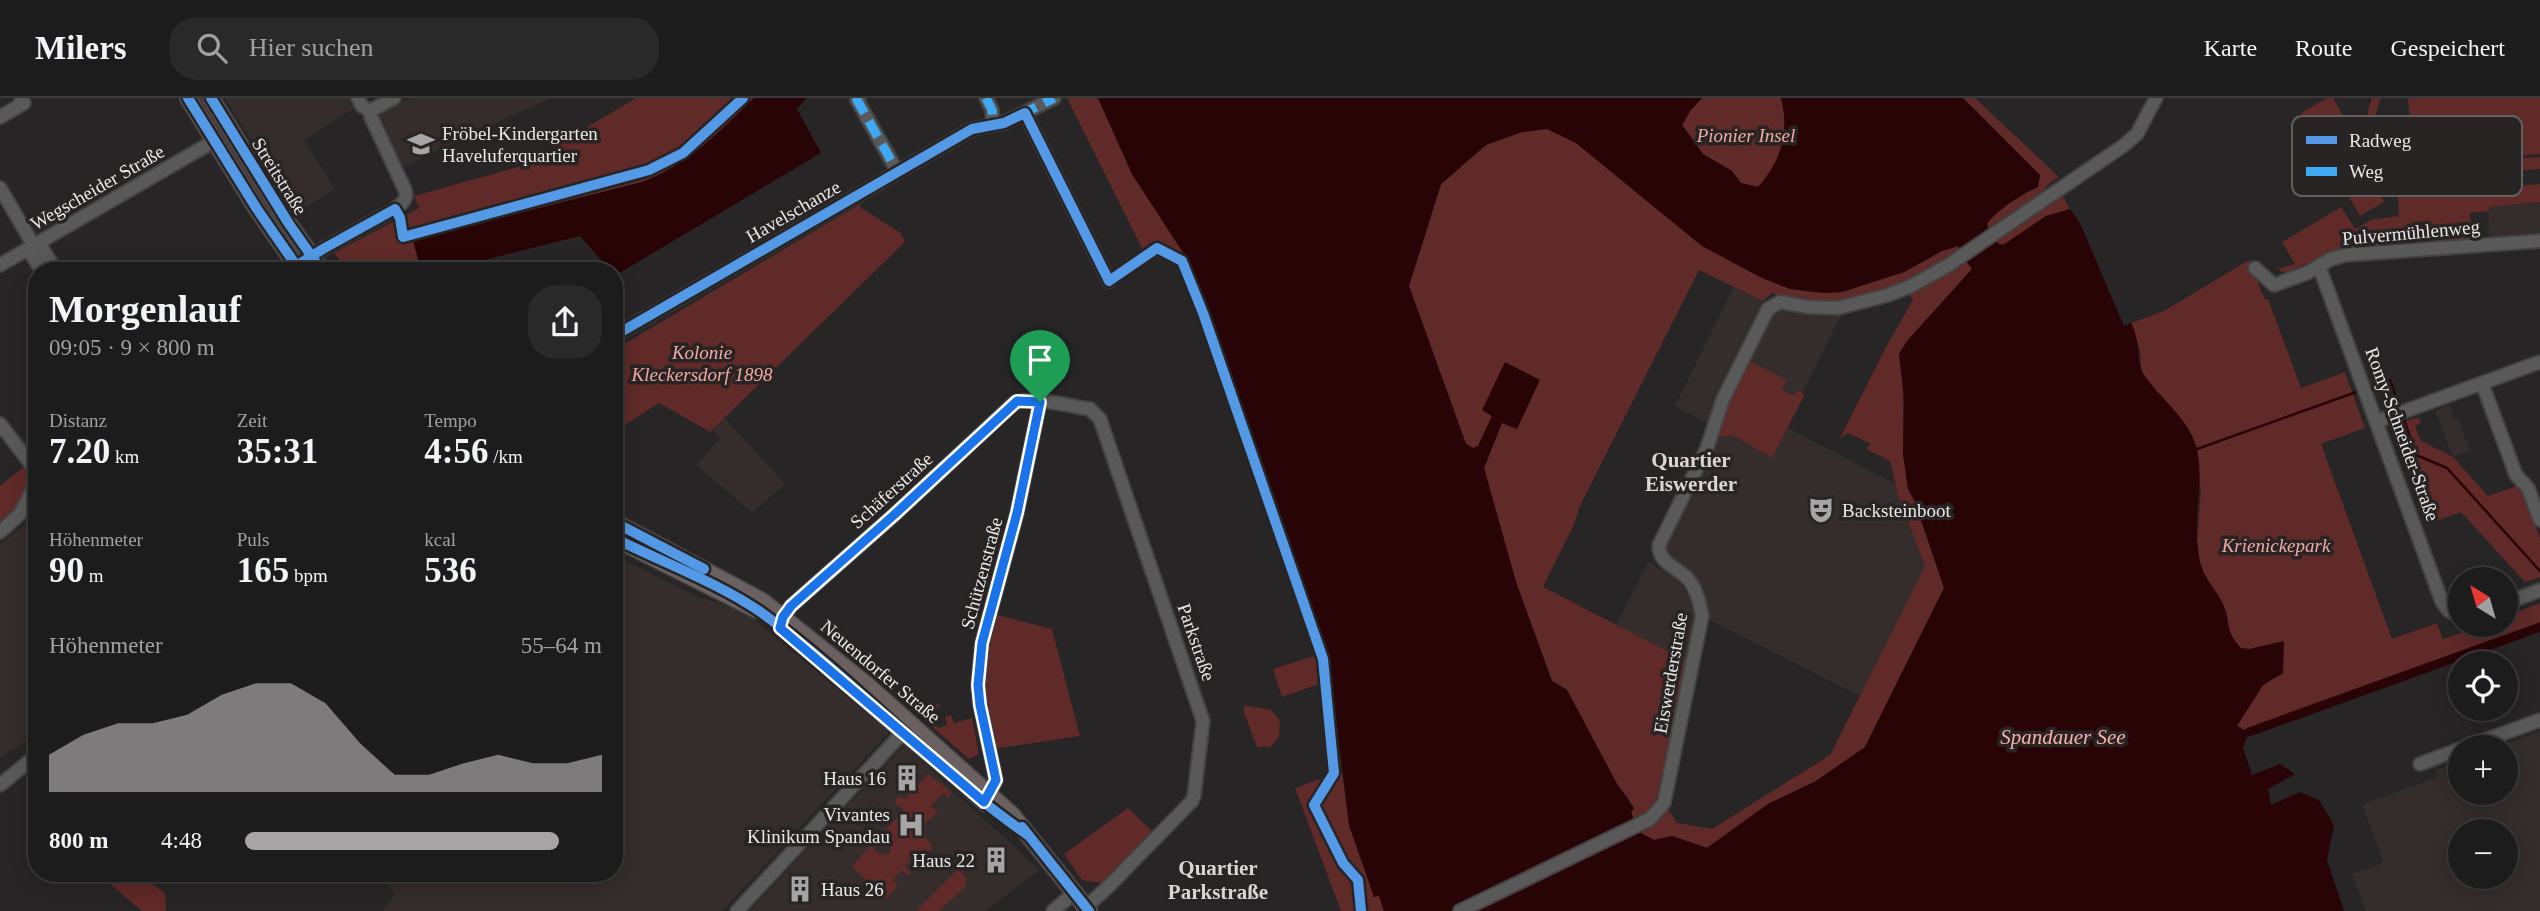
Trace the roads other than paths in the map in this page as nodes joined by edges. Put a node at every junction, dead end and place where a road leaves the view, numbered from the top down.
1 (188, 98) edge
2 (211, 98) edge
3 (358, 98) edge
4 (394, 98) edge
5 (986, 98) edge
6 (1054, 98) edge
7 (2156, 98) edge
8 (857, 99) edge
9 (26, 100) edge
10 (370, 111) junction
11 (1025, 113) junction
12 (0, 117) edge
13 (993, 124) junction
14 (214, 141) junction
15 (897, 171) junction
16 (0, 188) edge
17 (2540, 241) edge
18 (33, 246) junction
19 (310, 256) junction
20 (39, 262) edge
21 (48, 262) edge
22 (290, 262) edge
23 (304, 262) edge
24 (315, 262) edge
25 (0, 265) edge
26 (2319, 266) junction
27 (2255, 268) dead end
28 (1109, 281) dead end
29 (623, 331) edge
30 (2540, 362) edge
31 (2482, 383) junction
32 (1040, 402) junction
33 (2378, 421) junction
34 (0, 424) edge
35 (28, 460) edge
36 (28, 498) edge
37 (2540, 520) edge
38 (623, 527) edge
39 (0, 532) edge
40 (623, 542) edge
41 (2540, 590) edge
42 (2518, 598) edge
43 (2448, 607) edge
44 (782, 622) junction
45 (2540, 720) edge
46 (907, 727) junction
47 (2499, 735) edge
48 (2448, 754) edge
49 (28, 762) edge
50 (2420, 764) dead end
51 (0, 785) edge
52 (987, 798) junction
53 (1075, 892) junction
54 (1087, 909) edge
55 (737, 911) edge
56 (1053, 911) edge
57 (1460, 911) edge

1 - 14 main road, Streitstraße
2 - 19 main road, Streitstraße
3 - 10 street
4 - 10 street
5 - 13 street
6 - 11 street, Havelschanze
7 - 57 street, Eiswerderstraße
8 - 15 street
9 - 12 street
10 - 19 street
11 - 13 street, Havelschanze
11 - 28 street
13 - 15 street, Havelschanze
14 - 18 street, Wegscheider Straße
14 - 22 main road, Streitstraße
15 - 29 street, Havelschanze
16 - 18 street
17 - 26 street, Pulvermühlenweg
18 - 20 street
18 - 21 street
18 - 25 street, Wegscheider Straße
19 - 23 street
19 - 24 main road, Streitstraße
26 - 27 street, Pulvermühlenweg
26 - 33 street, Romy-Schneider-Straße
30 - 31 street
31 - 33 street
31 - 37 street
32 - 44 street, Schäferstraße
32 - 52 street, Schützenstraße
32 - 54 street, Parkstraße
33 - 43 street, Romy-Schneider-Straße
34 - 35 street
36 - 39 street
38 - 44 main road, Neuendorfer Straße
40 - 44 main road, Neuendorfer Straße
41 - 42 street
44 - 46 main road, Neuendorfer Straße
45 - 47 street
46 - 52 main road, Neuendorfer Straße
46 - 55 street
48 - 50 street
49 - 51 street
52 - 53 main road, Neuendorfer Straße
53 - 54 main road, Neuendorfer Straße
53 - 56 street

